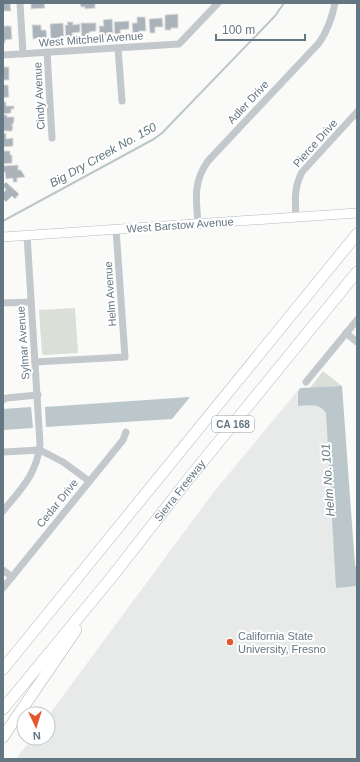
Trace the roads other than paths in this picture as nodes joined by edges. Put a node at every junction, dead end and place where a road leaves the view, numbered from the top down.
1 (20, 3) edge
2 (218, 3) edge
3 (335, 3) edge
4 (118, 48) junction
5 (47, 52) junction
6 (23, 54) junction
7 (3, 55) edge
8 (122, 101) dead end
9 (357, 112) edge
10 (52, 138) dead end
11 (353, 213) edge
12 (296, 217) junction
13 (198, 223) junction
14 (116, 229) junction
15 (357, 234) edge
16 (27, 235) junction
17 (3, 237) edge
18 (357, 272) edge
19 (3, 299) edge
20 (31, 299) junction
21 (3, 303) edge
22 (357, 320) edge
23 (346, 333) junction
24 (357, 342) edge
25 (35, 362) junction
26 (306, 382) dead end
27 (38, 398) junction
28 (3, 401) edge
29 (126, 432) dead end
30 (40, 450) junction
31 (3, 452) edge
32 (89, 481) junction
33 (3, 511) edge
34 (3, 570) edge
35 (12, 577) junction
36 (111, 578) junction
37 (3, 588) edge
38 (3, 669) edge
39 (3, 709) edge
40 (3, 737) edge

1 - 6 street
2 - 4 street, West Mitchell Avenue
3 - 13 street, Adler Drive
4 - 5 street, West Mitchell Avenue
4 - 8 street
5 - 6 street, West Mitchell Avenue
5 - 10 street, Cindy Avenue
6 - 7 street, West Mitchell Avenue
9 - 12 street, Pierce Drive
11 - 12 main road, West Barstow Avenue
12 - 13 main road, West Barstow Avenue
13 - 14 main road, West Barstow Avenue
14 - 16 main road, West Barstow Avenue
14 - 25 street, Helm Avenue
15 - 38 highway, CA 168
16 - 17 main road, West Barstow Avenue
16 - 20 street, Sylmar Avenue
18 - 36 highway, Sierra Freeway / CA 168
19 - 20 street
20 - 21 street
20 - 25 street, Sylmar Avenue
22 - 23 street
23 - 24 street
23 - 26 street
25 - 27 street, Sylmar Avenue
27 - 28 street
27 - 30 street, Sylmar Avenue
29 - 32 street, Cedar Drive
30 - 31 street
30 - 32 street
30 - 33 street
32 - 35 street, Cedar Drive
34 - 35 street
35 - 37 street, Cedar Drive
36 - 39 highway, Sierra Freeway / CA 168
36 - 40 highway

